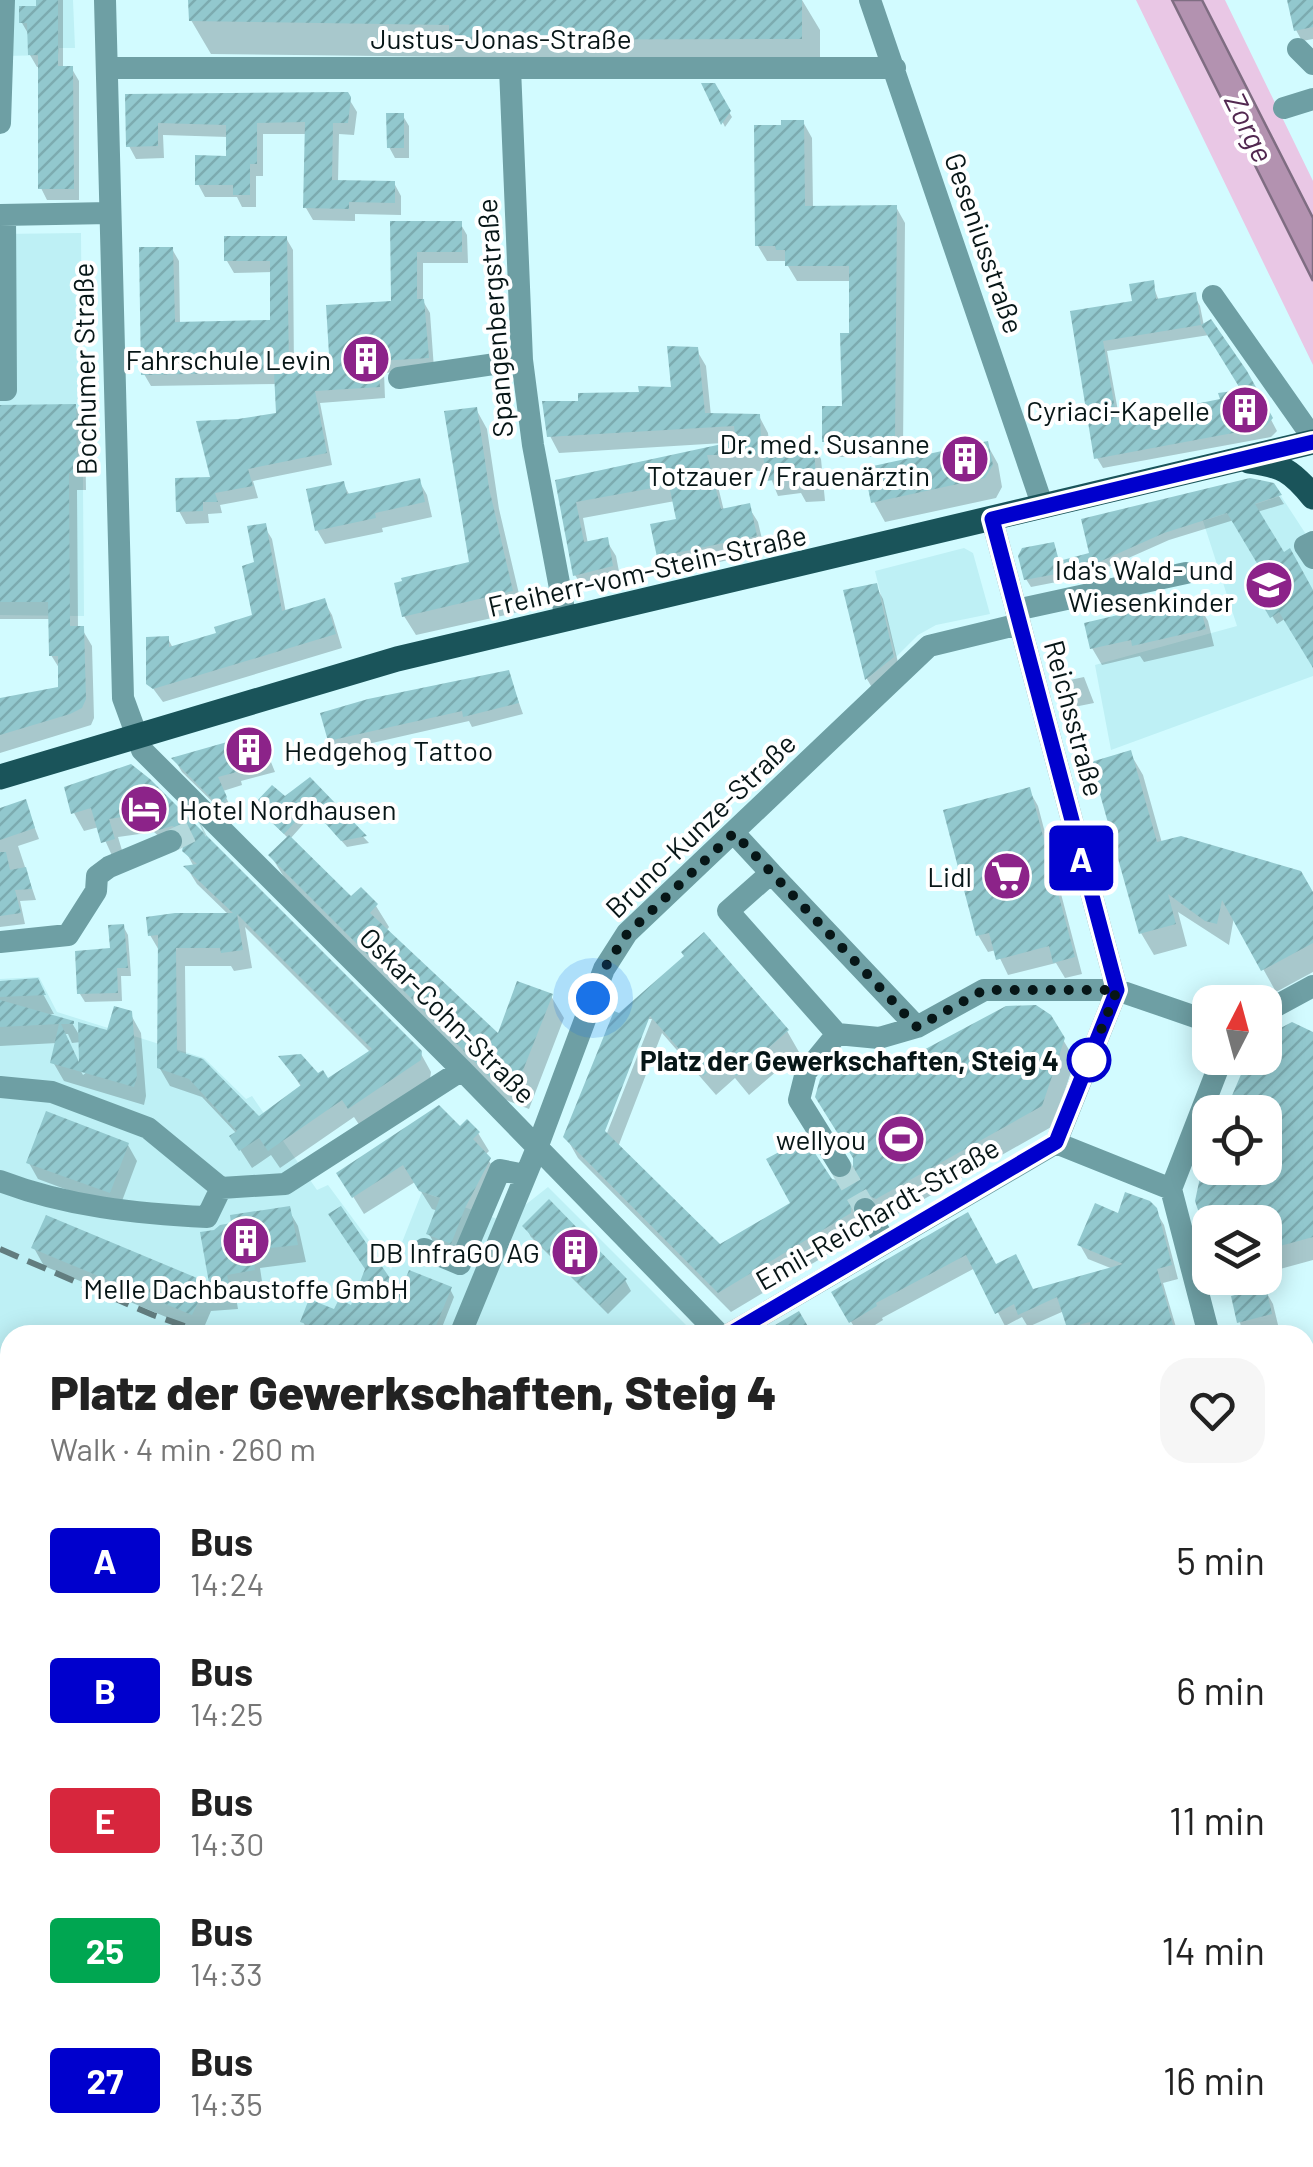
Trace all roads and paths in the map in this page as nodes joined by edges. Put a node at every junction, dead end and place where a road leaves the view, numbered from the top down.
1 (4, 0) edge
2 (105, 0) edge
3 (870, 0) edge
4 (107, 68) junction
5 (510, 68) junction
6 (895, 68) junction
7 (1313, 99) edge
8 (1284, 108) dead end
9 (0, 123) edge
10 (110, 213) junction
11 (3, 215) edge
12 (1213, 296) dead end
13 (3, 302) edge
14 (522, 360) junction
15 (400, 378) dead end
16 (0, 390) edge
17 (1313, 440) edge
18 (1239, 460) junction
19 (1313, 496) edge
20 (1043, 506) junction
21 (992, 519) junction
22 (1313, 542) edge
23 (1313, 558) edge
24 (1313, 568) edge
25 (1186, 573) dead end
26 (1313, 576) edge
27 (1018, 617) junction
28 (566, 620) junction
29 (136, 735) junction
30 (0, 778) edge
31 (734, 833) junction
32 (172, 841) tunnel mouth
33 (770, 872) junction
34 (0, 942) edge
35 (1313, 986) edge
36 (1117, 990) junction
37 (1282, 1003) edge
38 (1192, 1016) edge
39 (917, 1027) junction
40 (838, 1034) junction
41 (462, 1070) junction
42 (1215, 1075) edge
43 (0, 1087) edge
44 (1056, 1142) junction
45 (537, 1148) junction
46 (840, 1166) tunnel mouth
47 (524, 1179) junction
48 (0, 1180) edge
49 (227, 1188) junction
50 (1171, 1188) junction
51 (865, 1209) tunnel mouth
52 (885, 1241) junction
53 (424, 1249) dead end
54 (464, 1325) edge
55 (714, 1325) edge
56 (741, 1325) edge
57 (1207, 1325) edge

1 - 9 street
2 - 4 street, Bochumer Straße
3 - 6 street, Geseniusstraße
4 - 5 street, Justus-Jonas-Straße
4 - 10 street, Bochumer Straße
5 - 6 street, Justus-Jonas-Straße
5 - 14 street, Spangenbergstraße
6 - 20 street, Geseniusstraße
7 - 8 street
10 - 11 street
10 - 29 street, Bochumer Straße
11 - 13 street
12 - 17 street
13 - 16 street
14 - 15 street
14 - 28 street, Spangenbergstraße
17 - 18 main road, Freiherr-vom-Stein-Straße
18 - 19 main road
18 - 20 main road, Freiherr-vom-Stein-Straße
20 - 21 main road, Freiherr-vom-Stein-Straße
21 - 27 street, Reichsstraße
21 - 28 main road, Freiherr-vom-Stein-Straße
22 - 23 street
24 - 26 street
25 - 27 street, Bruno-Kunze-Straße
27 - 31 street, Bruno-Kunze-Straße
27 - 36 street, Reichsstraße
28 - 29 main road, Freiherr-vom-Stein-Straße
29 - 30 main road, Freiherr-vom-Stein-Straße
29 - 41 street, Oskar-Cohn-Straße
31 - 33 street
31 - 45 street, Bruno-Kunze-Straße
32 - 34 street
33 - 39 street
33 - 40 street
35 - 37 street
36 - 38 street
36 - 39 street
36 - 44 street
39 - 40 street
40 - 46 street
41 - 45 street, Oskar-Cohn-Straße
41 - 49 street
42 - 50 street
43 - 49 street
44 - 50 street
44 - 52 street, Emil-Reichardt-Straße
45 - 47 street, Bruno-Kunze-Straße
45 - 55 street, Oskar-Cohn-Straße
47 - 53 street
47 - 54 street, Bruno-Kunze-Straße
48 - 49 street
50 - 57 street
51 - 52 street
52 - 56 street, Emil-Reichardt-Straße

